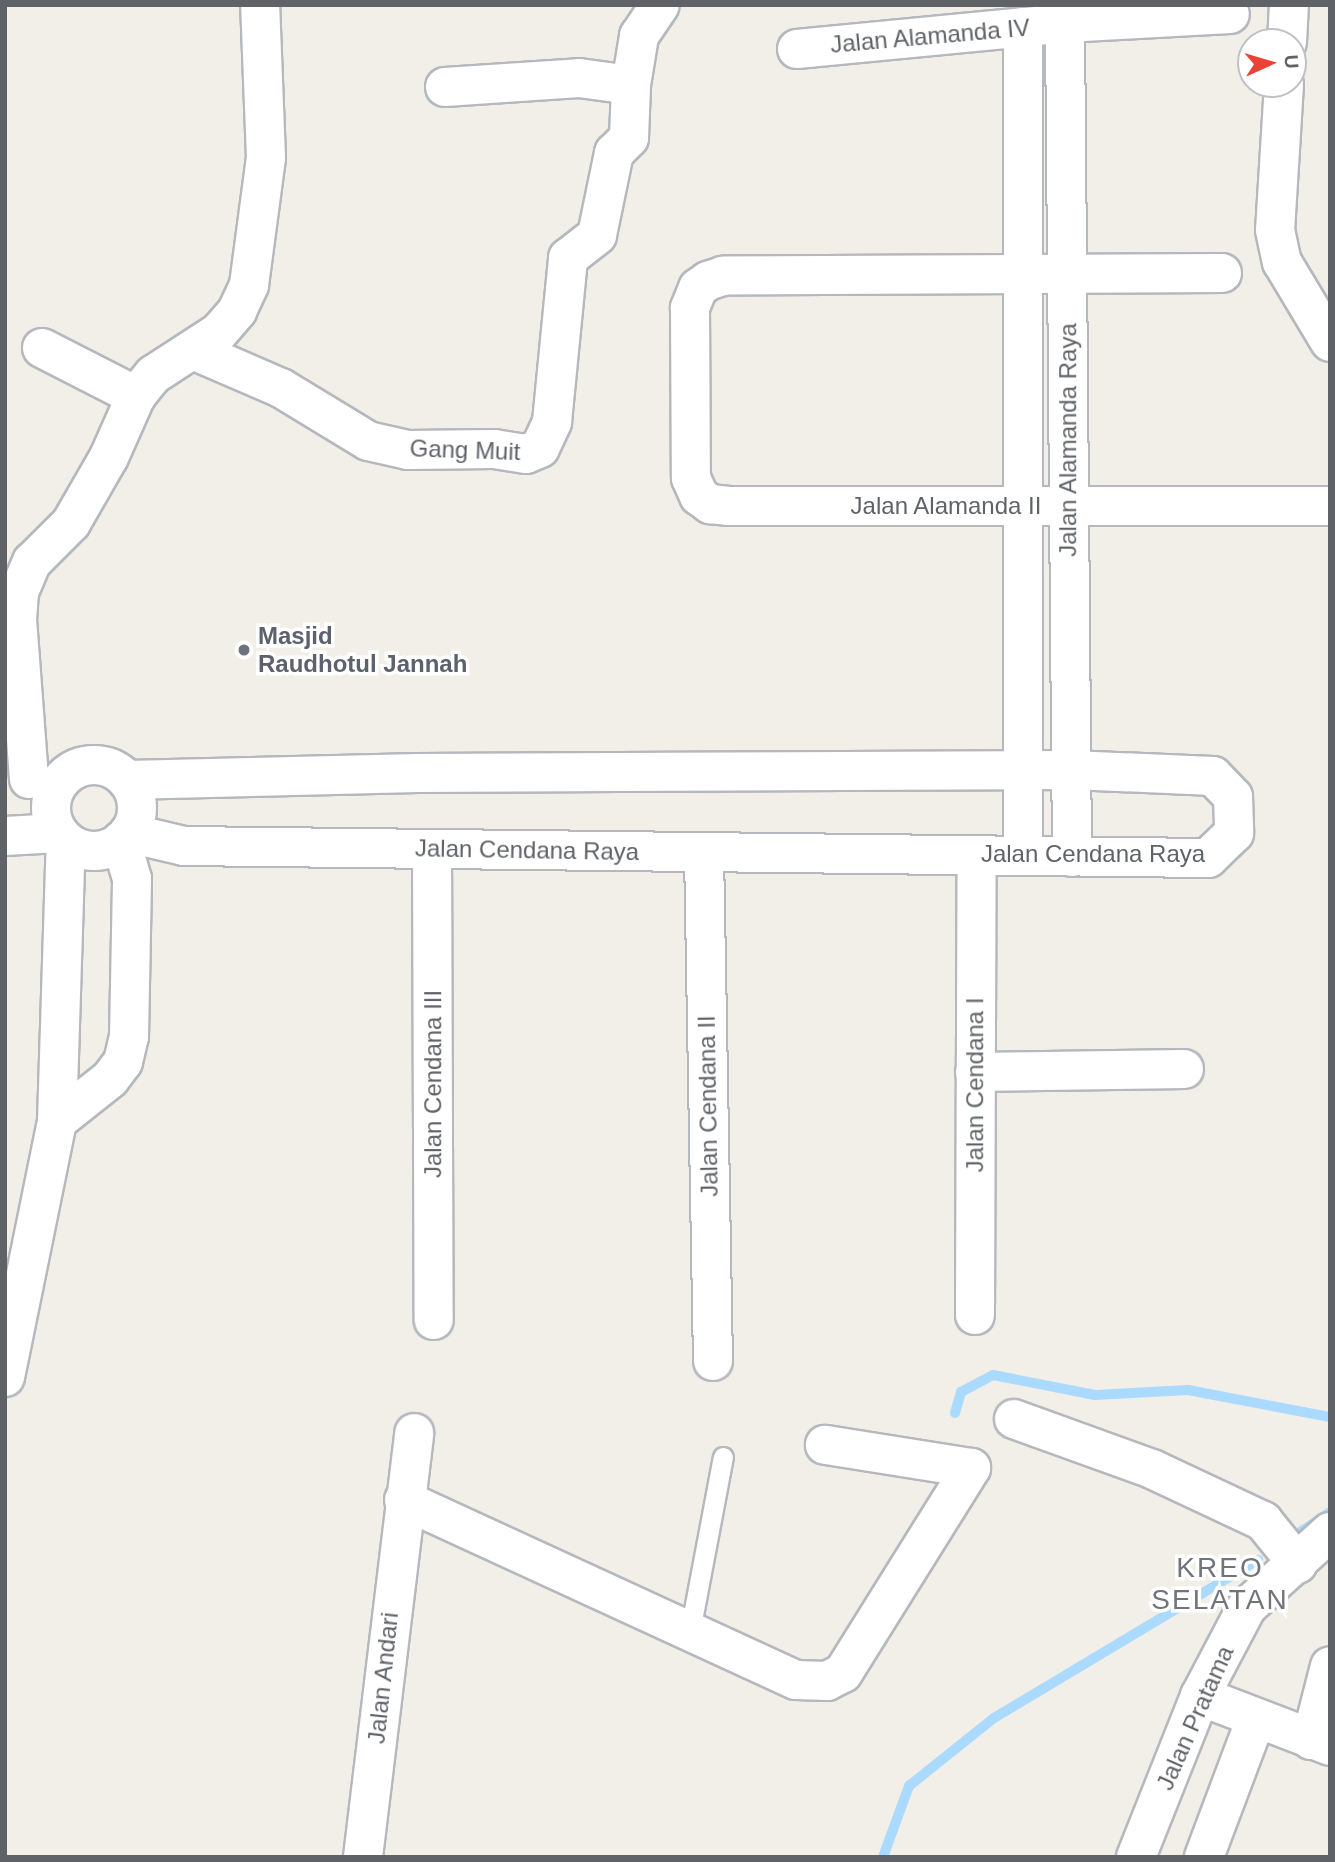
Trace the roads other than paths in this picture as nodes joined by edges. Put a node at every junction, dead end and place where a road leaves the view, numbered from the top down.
1 (260, 5) edge
2 (660, 5) edge
3 (1289, 5) edge
4 (1230, 14) dead end
5 (1065, 23) junction
6 (1023, 27) junction
7 (1288, 28) edge
8 (797, 49) dead end
9 (631, 85) junction
10 (445, 87) dead end
11 (1283, 98) edge
12 (1067, 271) junction
13 (1023, 273) junction
14 (1222, 273) dead end
15 (1330, 342) edge
16 (42, 348) dead end
17 (193, 350) junction
18 (136, 396) junction
19 (1023, 506) junction
20 (1069, 506) junction
21 (1330, 506) edge
22 (1022, 770) junction
23 (1071, 770) junction
24 (31, 780) edge
25 (127, 780) junction
26 (5, 836) edge
27 (63, 837) junction
28 (125, 837) junction
29 (432, 849) junction
30 (704, 852) junction
31 (977, 855) junction
32 (1023, 856) junction
33 (1072, 857) junction
34 (1184, 1069) dead end
35 (975, 1072) junction
36 (57, 1121) junction
37 (22, 1252) edge
38 (975, 1315) dead end
39 (434, 1320) dead end
40 (713, 1361) dead end
41 (5, 1377) edge
42 (1014, 1419) dead end
43 (414, 1433) dead end
44 (825, 1445) dead end
45 (723, 1457) dead end
46 (404, 1500) junction
47 (1330, 1532) edge
48 (1298, 1564) junction
49 (690, 1631) junction
50 (1330, 1666) edge
51 (1200, 1696) junction
52 (1255, 1721) junction
53 (1321, 1743) edge
54 (368, 1855) edge
55 (1136, 1857) edge
56 (1204, 1857) edge

1 - 17 street
2 - 9 street, Gang Muit
3 - 7 street
4 - 5 street, Jalan Alamanda IV
5 - 6 street, Jalan Alamanda IV
5 - 12 street, Jalan Alamanda Raya
6 - 8 street, Jalan Alamanda IV
6 - 13 street, Jalan Alamanda Raya
9 - 10 street
9 - 17 street, Gang Muit
11 - 15 street
12 - 13 street
12 - 14 street
12 - 20 street, Jalan Alamanda Raya
13 - 19 street, Jalan Alamanda Raya
13 - 19 street, Jalan Alamanda II
16 - 18 street
17 - 18 street
18 - 24 street
19 - 20 street, Jalan Alamanda II
19 - 22 street, Jalan Alamanda Raya
20 - 21 street, Jalan Alamanda II
20 - 23 street, Jalan Alamanda Raya
22 - 23 street, Jalan Cendana Raya
22 - 25 street, Jalan Cendana Raya
22 - 32 street, Jalan Alamanda Raya
23 - 33 street, Jalan Alamanda Raya
23 - 33 street, Jalan Cendana Raya
24 - 25 street
24 - 27 street
25 - 28 street
26 - 27 street
27 - 28 street
27 - 36 street
28 - 29 street, Jalan Cendana Raya
28 - 36 street
29 - 30 street, Jalan Cendana Raya
29 - 39 street, Jalan Cendana III
30 - 31 street, Jalan Cendana Raya
30 - 40 street, Jalan Cendana II
31 - 32 street, Jalan Cendana Raya
31 - 35 street, Jalan Cendana I
32 - 33 street, Jalan Cendana Raya
34 - 35 street
35 - 38 street, Jalan Cendana I
36 - 37 street
37 - 41 street
42 - 48 street
43 - 46 street, Jalan Andari
44 - 49 street
45 - 49 lane
46 - 49 street
46 - 54 street, Jalan Andari
47 - 48 street, Jalan Pratama
48 - 51 street, Jalan Pratama
50 - 53 street
51 - 52 street
51 - 55 street, Jalan Pratama
52 - 53 street
52 - 56 street

